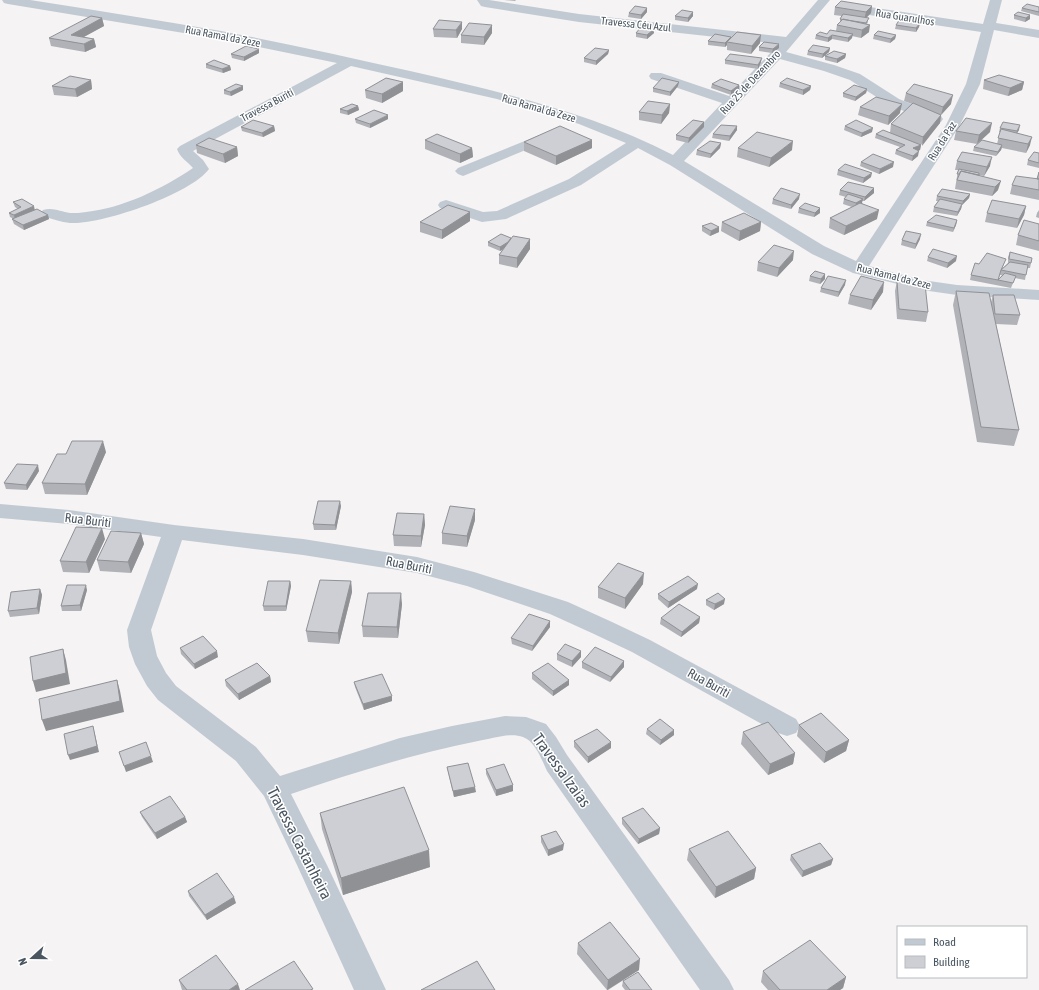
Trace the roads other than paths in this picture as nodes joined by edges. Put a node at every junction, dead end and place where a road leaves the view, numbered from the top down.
1 (996, 0) edge
2 (822, 1) edge
3 (484, 2) edge
4 (7, 5) edge
5 (989, 27) junction
6 (1039, 34) edge
7 (789, 41) junction
8 (777, 54) junction
9 (349, 62) junction
10 (656, 76) dead end
11 (732, 102) junction
12 (584, 121) junction
13 (953, 125) junction
14 (637, 142) junction
15 (675, 162) junction
16 (463, 171) dead end
17 (446, 205) edge
18 (49, 214) edge
19 (860, 269) junction
20 (1039, 295) edge
21 (0, 511) edge
22 (174, 532) junction
23 (787, 726) dead end
24 (274, 789) junction
25 (370, 990) edge
26 (718, 990) edge

1 - 5 street, Rua da Paz
2 - 5 street, Rua Guarulhos
2 - 7 street, Rua 25 de Dezembro
3 - 7 street, Travessa Céu Azul
4 - 9 street, Rua Ramal da Zeze
5 - 6 street, Rua Guarulhos
5 - 13 street, Rua da Paz
7 - 8 street, Rua 25 de Dezembro
8 - 11 street, Rua 25 de Dezembro
8 - 13 street
9 - 12 street, Rua Ramal da Zeze
9 - 18 street, Travessa Buriti
10 - 11 street
11 - 15 street, Rua 25 de Dezembro
12 - 14 street, Rua Ramal da Zeze
12 - 16 street
13 - 19 street, Rua da Paz
14 - 15 street, Rua Ramal da Zeze
14 - 17 street
15 - 19 street, Rua Ramal da Zeze
19 - 20 street, Rua Ramal da Zeze
21 - 22 street, Rua Buriti
22 - 23 street, Rua Buriti
22 - 24 street, Travessa Castanheira
24 - 25 street, Travessa Castanheira
24 - 26 street, Travessa Izaias

